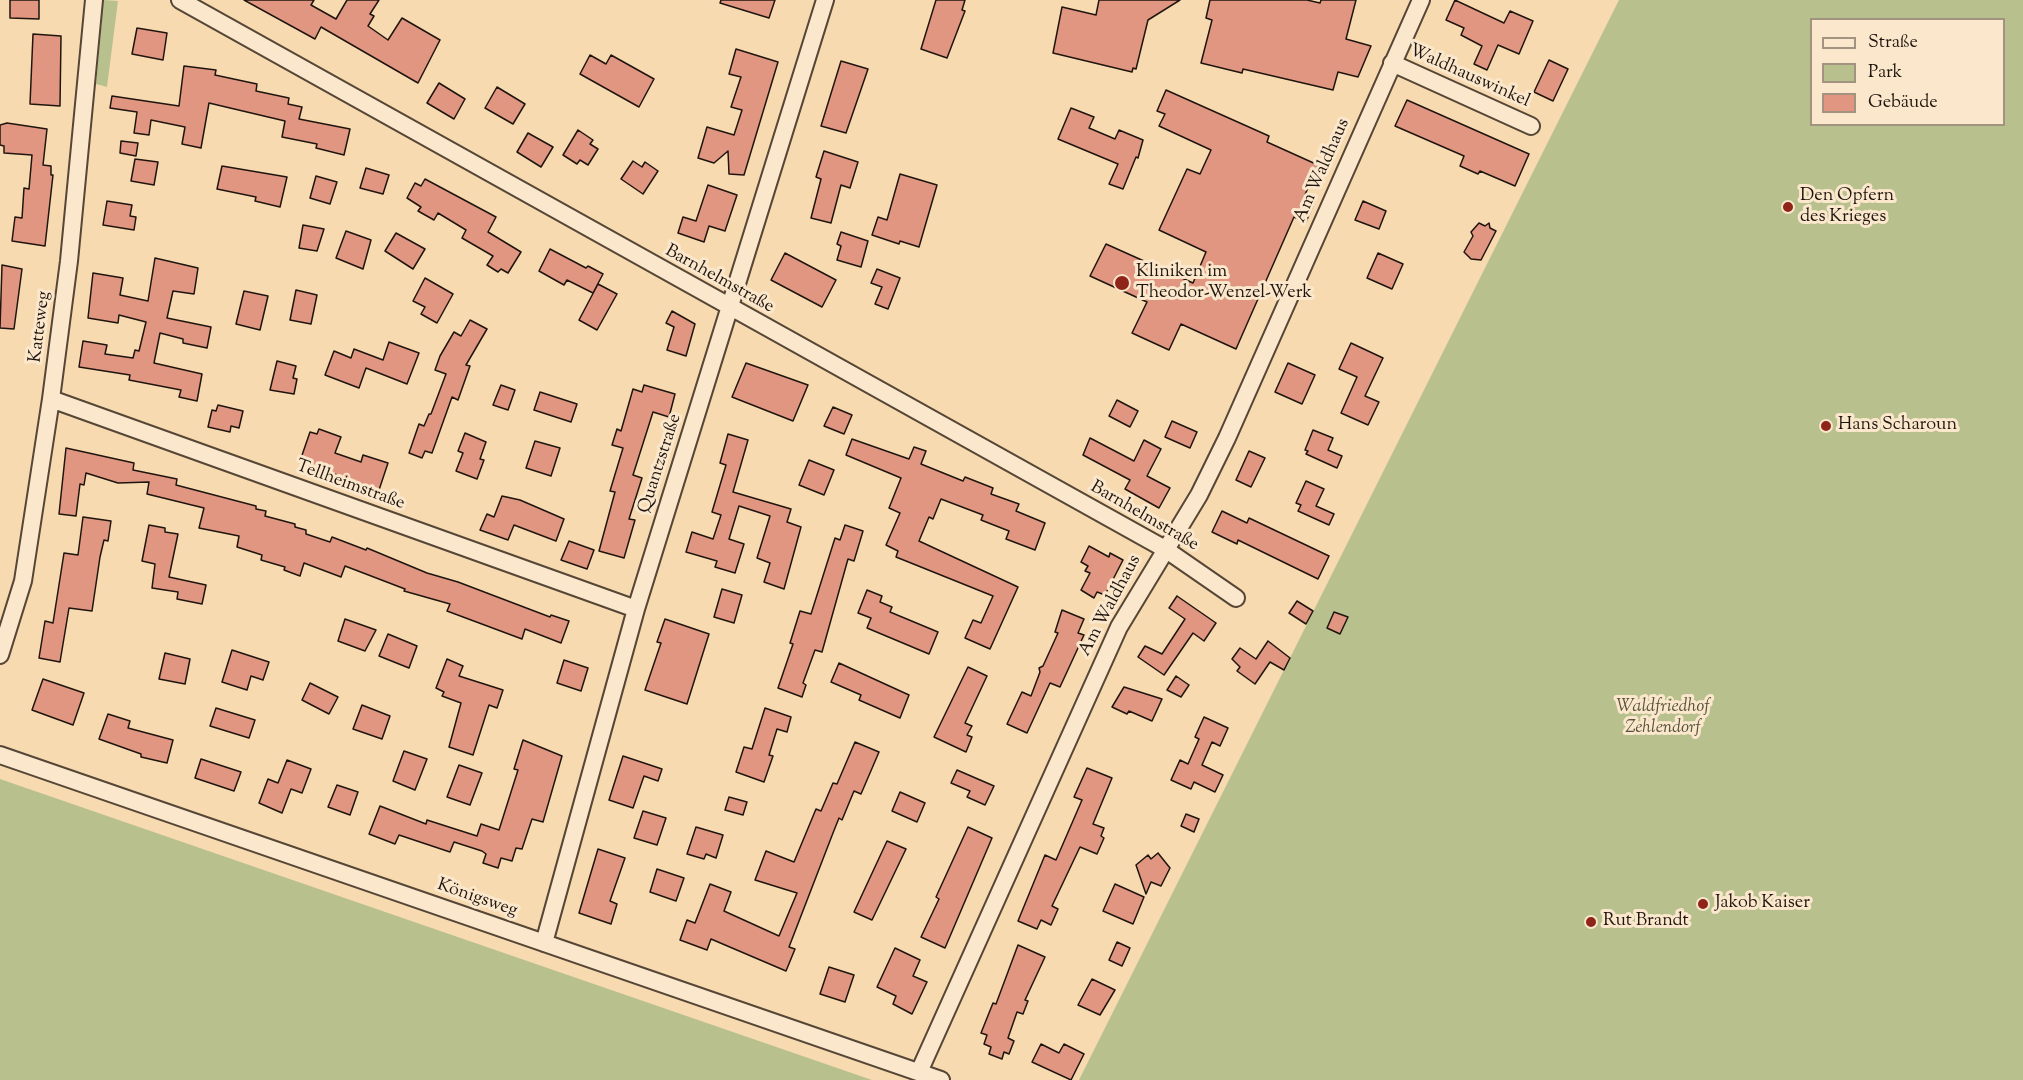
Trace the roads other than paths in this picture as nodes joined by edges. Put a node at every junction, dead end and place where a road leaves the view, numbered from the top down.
1 (94, 0) edge
2 (180, 0) edge
3 (825, 0) edge
4 (1421, 0) edge
5 (1392, 63) junction
6 (1531, 126) dead end
7 (731, 309) junction
8 (51, 399) junction
9 (1165, 549) junction
10 (1236, 598) dead end
11 (636, 609) junction
12 (0, 655) edge
13 (0, 755) edge
14 (544, 943) junction
15 (919, 1072) junction
16 (941, 1080) edge

1 - 8 street, Katteweg
2 - 7 street, Barnhelmstraße
3 - 7 street, Quantzstraße
4 - 5 street, Am Waldhaus
5 - 6 street, Waldhauswinkel
5 - 9 street, Am Waldhaus
7 - 9 street, Barnhelmstraße
7 - 11 street, Quantzstraße
8 - 11 street, Tellheimstraße
8 - 12 street, Katteweg
9 - 10 street, Barnhelmstraße
9 - 15 street, Am Waldhaus
11 - 14 street, Quantzstraße
13 - 14 street, Königsweg
14 - 15 street, Königsweg
15 - 16 street, Königsweg

